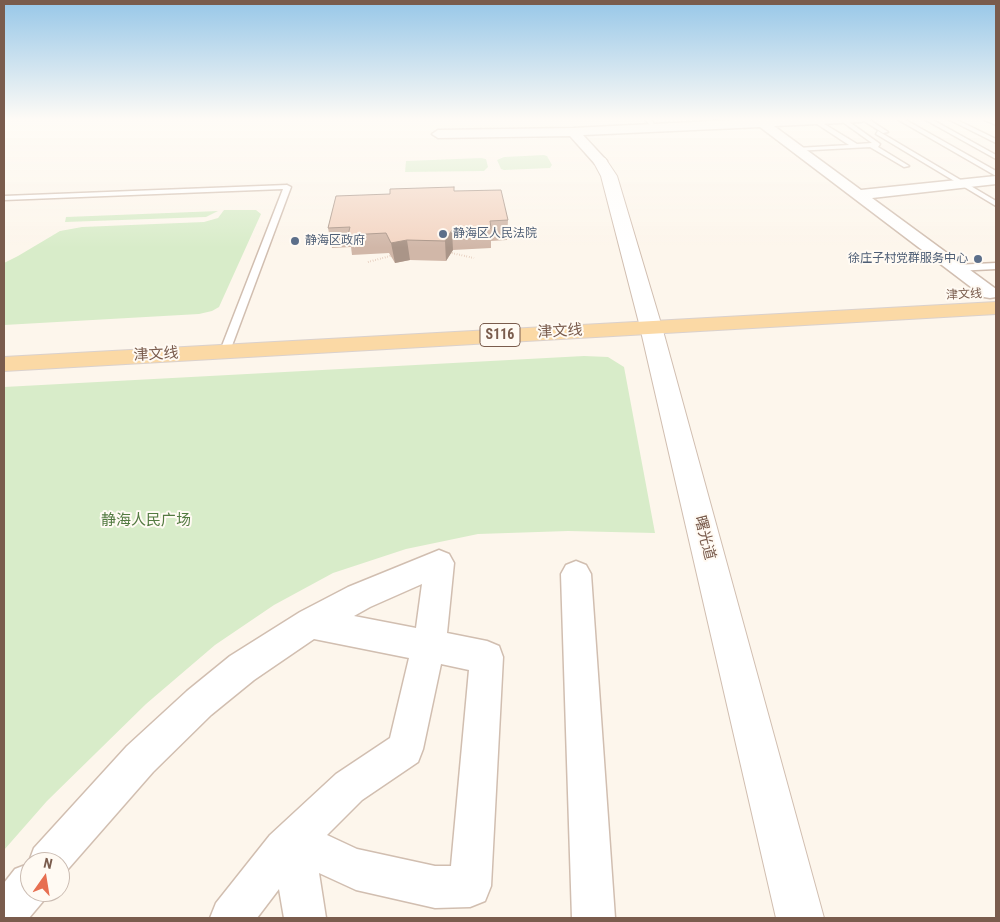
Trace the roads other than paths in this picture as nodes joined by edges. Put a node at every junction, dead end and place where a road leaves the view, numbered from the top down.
1 (601, 162) edge
2 (813, 162) edge
3 (900, 162) edge
4 (928, 162) edge
5 (975, 162) edge
6 (906, 166) dead end
7 (996, 174) edge
8 (996, 180) edge
9 (961, 184) junction
10 (858, 195) junction
11 (4, 198) edge
12 (996, 204) edge
13 (996, 266) edge
14 (955, 268) junction
15 (994, 298) edge
16 (649, 319) junction
17 (228, 343) junction
18 (4, 346) edge
19 (4, 364) edge
20 (576, 574) dead end
21 (312, 624) junction
22 (428, 646) junction
23 (293, 841) junction
24 (56, 852) edge
25 (20, 896) edge
26 (4, 916) edge
27 (231, 918) edge
28 (305, 918) edge
29 (594, 918) edge
30 (800, 918) edge

1 - 16 street, 曙光道
2 - 10 street
3 - 6 lane
4 - 9 lane
5 - 7 lane
8 - 9 street
9 - 10 street
9 - 12 lane
10 - 14 street
11 - 17 lane
13 - 14 lane
14 - 15 street
15 - 16 main road, 津文线 / S116
16 - 17 main road, 津文线 / S116
16 - 30 street, 曙光道
17 - 18 main road, 津文线 / S116
17 - 19 main road, 津文线 / S116
20 - 29 street
21 - 22 street
21 - 22 street
21 - 24 street
22 - 23 street
22 - 23 street
23 - 27 street
23 - 28 street
25 - 26 street

